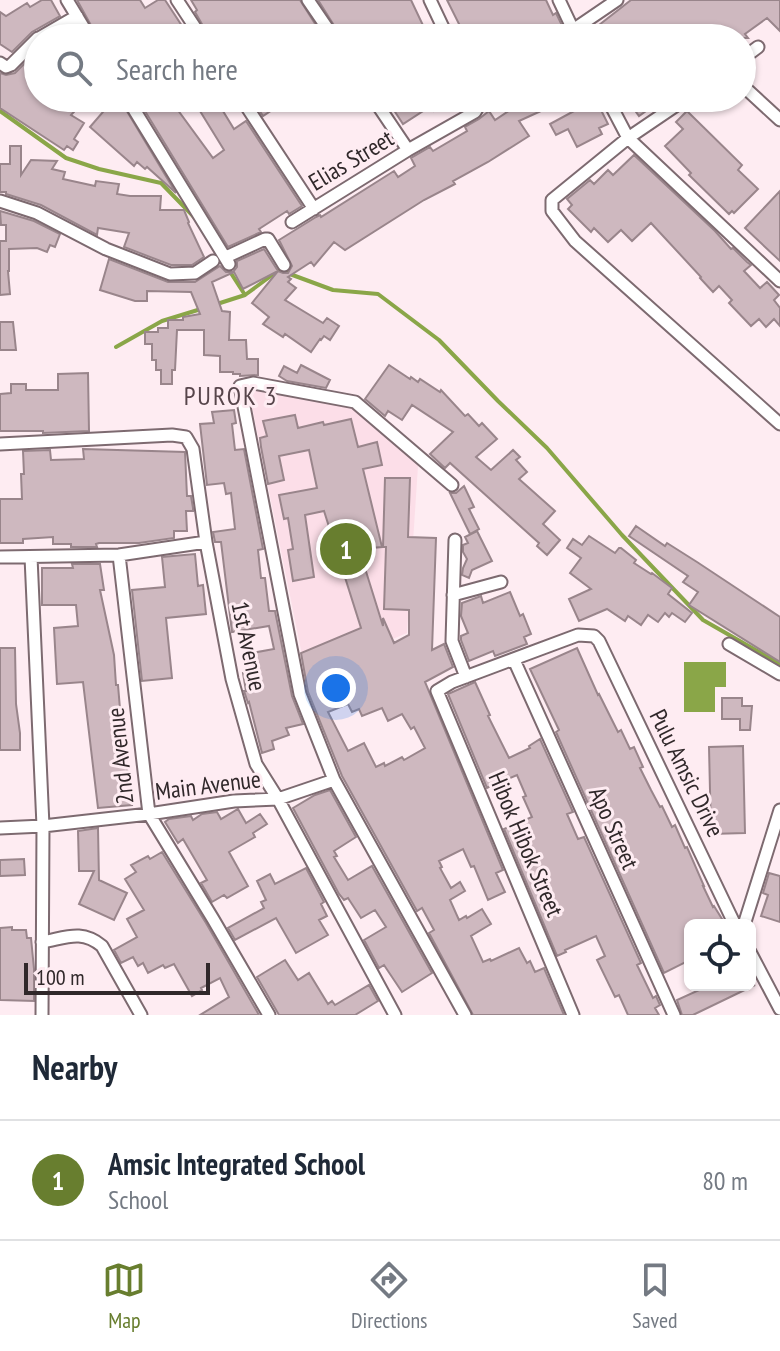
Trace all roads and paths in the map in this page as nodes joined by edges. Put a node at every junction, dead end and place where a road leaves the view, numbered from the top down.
1 (67, 0) edge
2 (177, 0) edge
3 (308, 0) edge
4 (430, 0) edge
5 (559, 0) edge
6 (617, 0) edge
7 (77, 16) junction
8 (63, 24) edge
9 (82, 24) edge
10 (193, 24) edge
11 (324, 24) edge
12 (441, 24) edge
13 (570, 24) edge
14 (587, 24) edge
15 (24, 52) edge
16 (0, 63) edge
17 (756, 98) edge
18 (136, 112) edge
19 (250, 112) edge
20 (382, 112) edge
21 (475, 112) edge
22 (614, 112) edge
23 (666, 112) edge
24 (780, 120) edge
25 (628, 138) junction
26 (408, 150) junction
27 (0, 201) edge
28 (314, 209) junction
29 (292, 222) dead end
30 (213, 261) dead end
31 (284, 265) dead end
32 (780, 281) edge
33 (780, 424) edge
34 (0, 444) edge
35 (452, 485) dead end
36 (455, 540) dead end
37 (206, 542) junction
38 (119, 555) junction
39 (0, 557) edge
40 (31, 557) junction
41 (501, 582) dead end
42 (453, 595) junction
43 (729, 644) dead end
44 (514, 660) junction
45 (780, 674) edge
46 (466, 677) junction
47 (334, 780) junction
48 (278, 799) junction
49 (780, 810) edge
50 (149, 814) junction
51 (43, 826) junction
52 (0, 828) edge
53 (732, 919) edge
54 (746, 919) edge
55 (42, 942) junction
56 (756, 963) edge
57 (780, 1009) edge
58 (42, 1015) edge
59 (141, 1015) edge
60 (269, 1015) edge
61 (395, 1015) edge
62 (465, 1015) edge
63 (573, 1015) edge
64 (674, 1015) edge

1 - 7 street
2 - 10 street
3 - 11 street
4 - 12 street
5 - 13 street
6 - 14 street
7 - 8 street
7 - 9 street
15 - 16 street
17 - 24 street
18 - 31 street
19 - 28 street
20 - 26 street
21 - 26 street, Elias Street
22 - 25 street
23 - 25 street
25 - 32 street
25 - 33 street
26 - 28 street, Elias Street
27 - 30 street
28 - 29 street, Elias Street
34 - 37 street, 1st Avenue
35 - 47 street
36 - 42 street
37 - 38 street
37 - 48 street, 1st Avenue
38 - 40 street
38 - 50 street, 2nd Avenue
39 - 40 street
40 - 51 street
41 - 42 street
42 - 46 street
43 - 45 street
44 - 46 street
44 - 53 street, Pulu Amsic Drive
44 - 64 street, Apo Street
46 - 63 street, Hibok Hibok Street
47 - 48 street, Main Avenue
47 - 62 street
48 - 50 street, Main Avenue
48 - 61 street, 1st Avenue
49 - 54 street
50 - 51 street, Main Avenue
50 - 60 street, 2nd Avenue
51 - 52 street, Main Avenue
51 - 55 street
55 - 58 street
55 - 59 street
56 - 57 street

